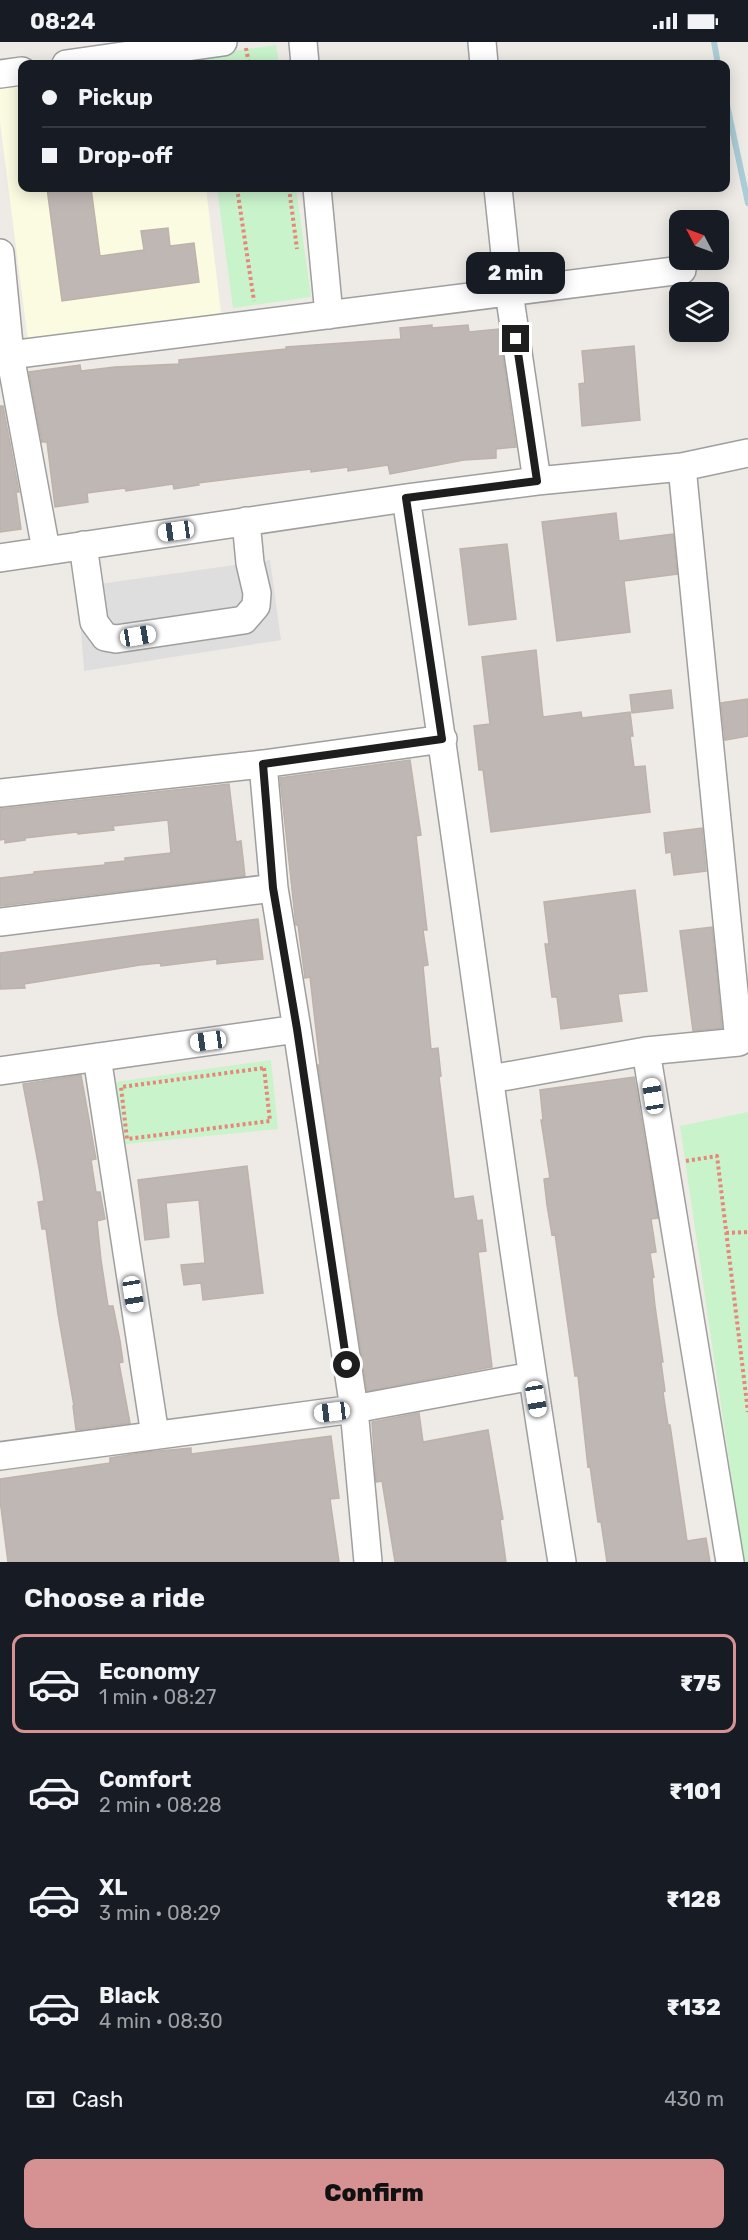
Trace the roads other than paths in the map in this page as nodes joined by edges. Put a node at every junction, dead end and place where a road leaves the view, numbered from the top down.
1 (223, 42) edge
2 (303, 42) edge
3 (482, 42) edge
4 (95, 60) edge
5 (305, 60) edge
6 (484, 60) edge
7 (18, 72) edge
8 (0, 74) edge
9 (317, 192) edge
10 (498, 192) edge
11 (0, 253) edge
12 (682, 270) dead end
13 (509, 292) junction
14 (329, 315) junction
15 (10, 355) junction
16 (740, 454) edge
17 (682, 467) junction
18 (537, 481) junction
19 (406, 498) junction
20 (246, 521) junction
21 (83, 545) junction
22 (46, 550) junction
23 (0, 558) edge
24 (442, 739) junction
25 (263, 764) junction
26 (0, 793) edge
27 (273, 888) junction
28 (0, 922) edge
29 (297, 1029) junction
30 (646, 1051) junction
31 (98, 1057) junction
32 (0, 1071) edge
33 (491, 1079) junction
34 (532, 1376) junction
35 (354, 1409) junction
36 (155, 1436) junction
37 (0, 1456) edge
38 (368, 1562) edge
39 (562, 1562) edge
40 (730, 1562) edge

1 - 4 street
2 - 5 street
3 - 6 street
7 - 8 street
9 - 14 street
10 - 13 street
11 - 15 street
12 - 13 street
13 - 14 street
13 - 18 street
14 - 15 street
15 - 22 street
16 - 17 street
17 - 18 street
17 - 30 street
18 - 19 street
19 - 20 street
19 - 24 street
20 - 21 street
20 - 21 street
21 - 22 street
22 - 23 street
24 - 25 street
24 - 33 street
25 - 26 street
25 - 27 street
27 - 28 street
27 - 29 street
29 - 31 street
29 - 35 street
30 - 33 street
30 - 40 street
31 - 32 street
31 - 36 street
33 - 34 street
34 - 35 street
34 - 39 street
35 - 36 street
35 - 38 street
36 - 37 street

